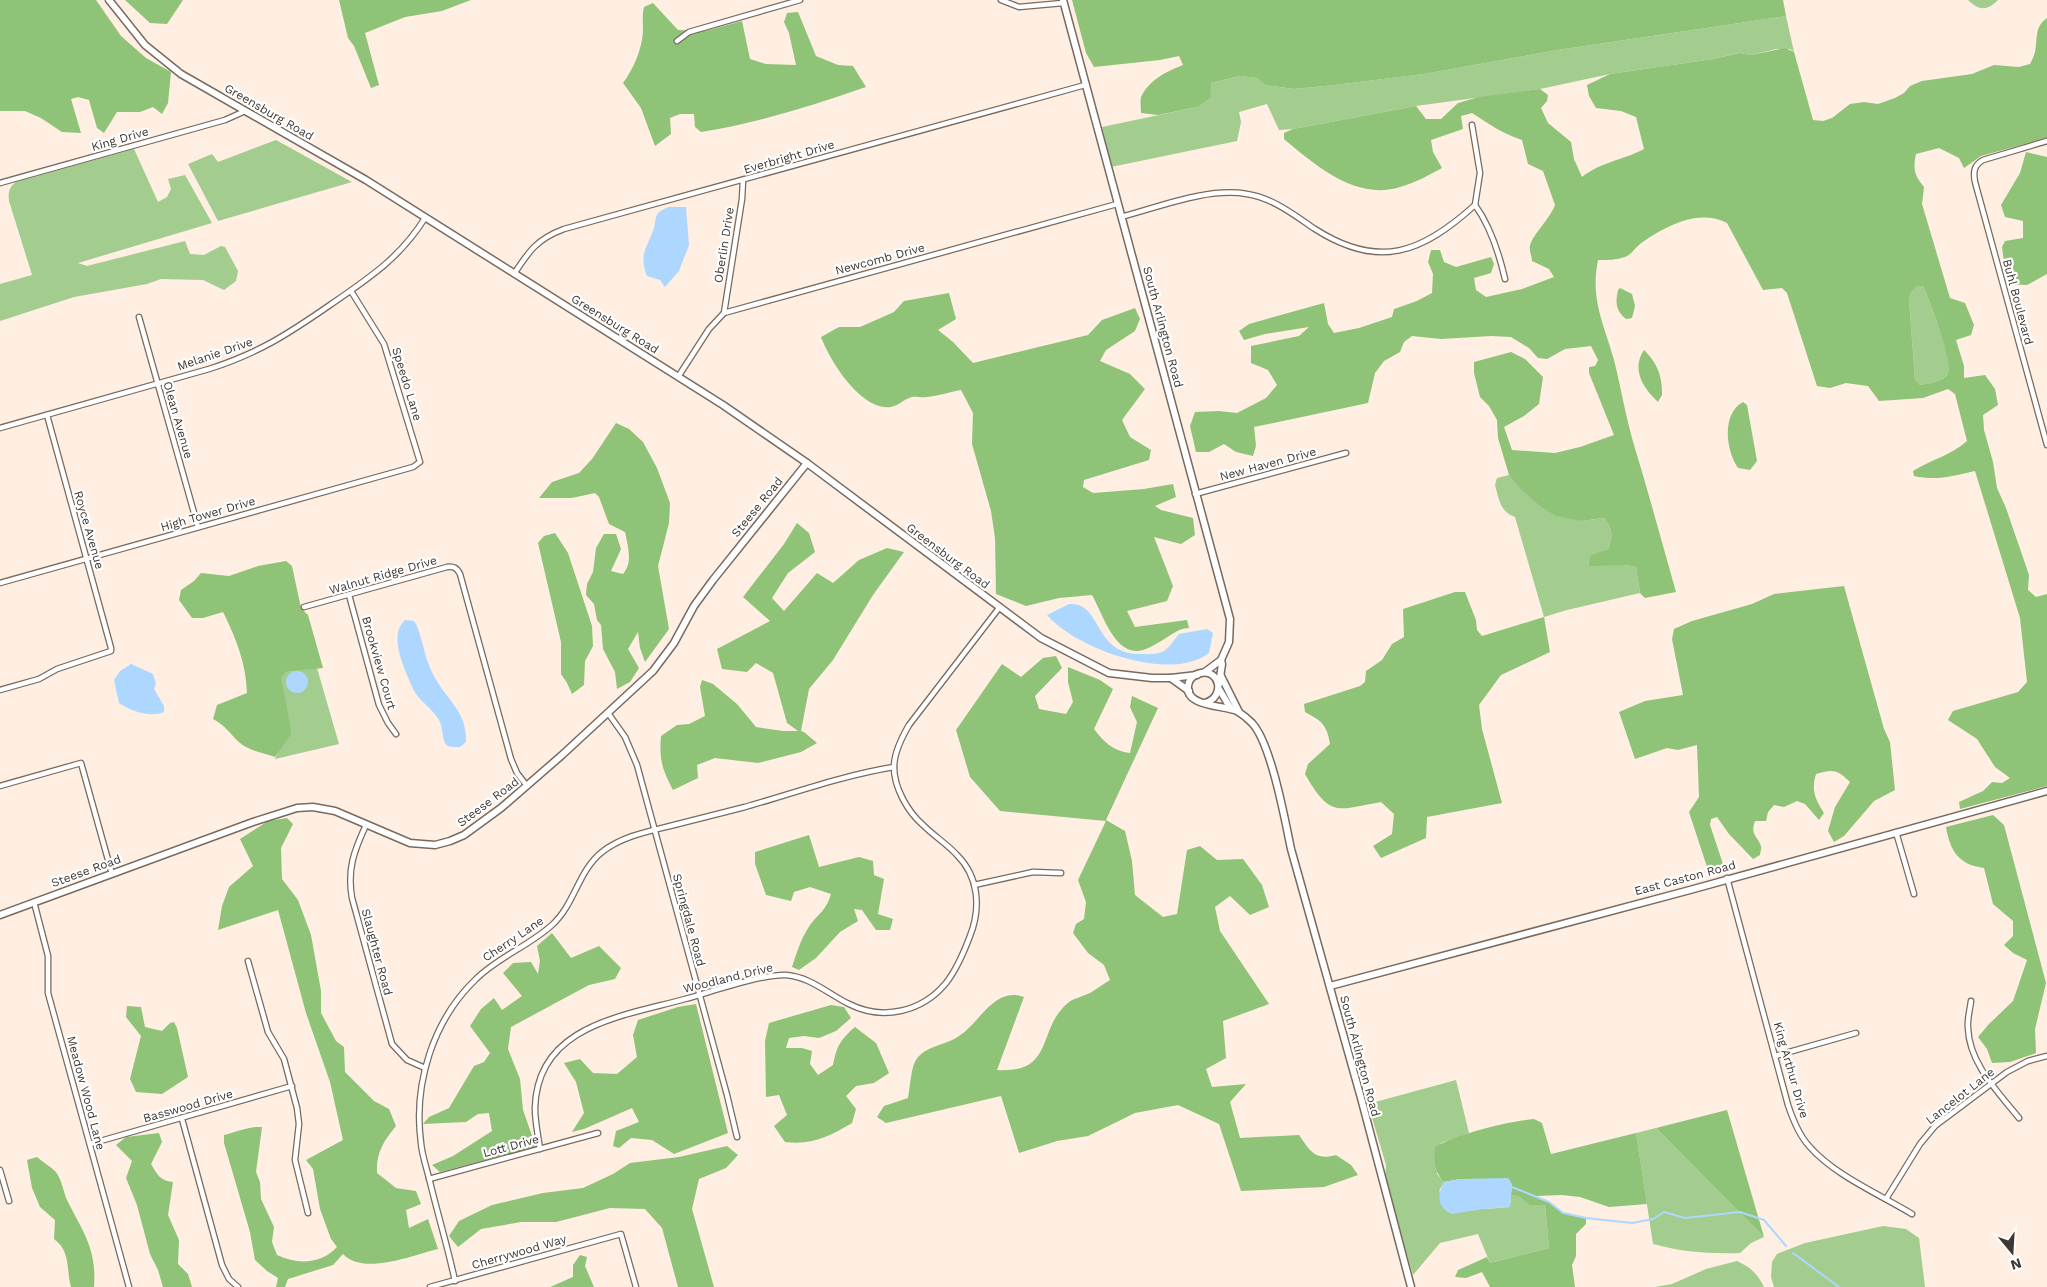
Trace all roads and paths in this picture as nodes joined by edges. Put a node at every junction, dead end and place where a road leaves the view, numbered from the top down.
1 (108, 0) edge
2 (800, 0) edge
3 (1001, 0) edge
4 (1063, 2) edge
5 (677, 41) dead end
6 (1085, 85) junction
7 (244, 111) junction
8 (1472, 125) dead end
9 (2047, 141) edge
10 (743, 180) junction
11 (0, 183) edge
12 (1117, 204) junction
13 (1475, 206) junction
14 (426, 218) junction
15 (1121, 218) junction
16 (514, 274) junction
17 (1505, 278) dead end
18 (351, 291) junction
19 (724, 313) junction
20 (139, 317) dead end
21 (678, 376) junction
22 (158, 384) junction
23 (47, 415) junction
24 (0, 428) edge
25 (2047, 445) edge
26 (1346, 453) dead end
27 (420, 462) joint
28 (807, 463) junction
29 (1196, 494) junction
30 (198, 527) junction
31 (86, 558) junction
32 (0, 583) edge
33 (349, 595) junction
34 (304, 607) dead end
35 (999, 608) junction
36 (1221, 660) junction
37 (1204, 673) junction
38 (1220, 673) junction
39 (1196, 674) junction
40 (1171, 678) junction
41 (1219, 686) junction
42 (0, 690) edge
43 (1189, 691) junction
44 (1205, 703) junction
45 (1231, 709) junction
46 (1240, 712) junction
47 (608, 714) junction
48 (396, 734) dead end
49 (894, 767) junction
50 (0, 786) edge
51 (527, 786) junction
52 (2047, 790) edge
53 (366, 825) junction
54 (654, 830) junction
55 (1896, 832) junction
56 (1061, 873) dead end
57 (112, 874) junction
58 (1727, 878) junction
59 (974, 885) junction
60 (1914, 894) dead end
61 (34, 902) junction
62 (0, 915) edge
63 (248, 960) dead end
64 (1330, 986) junction
65 (700, 995) junction
66 (1971, 1001) dead end
67 (1856, 1033) dead end
68 (1775, 1056) junction
69 (2047, 1056) edge
70 (425, 1068) junction
71 (1992, 1083) junction
72 (292, 1086) junction
73 (2019, 1118) dead end
74 (182, 1119) junction
75 (598, 1133) dead end
76 (737, 1137) dead end
77 (90, 1144) junction
78 (540, 1149) junction
79 (0, 1170) edge
80 (429, 1179) junction
81 (1886, 1199) junction
82 (8, 1201) dead end
83 (308, 1213) dead end
84 (1912, 1214) dead end
85 (455, 1280) junction
86 (128, 1287) edge
87 (238, 1287) edge
88 (430, 1287) edge
89 (636, 1287) edge
90 (1411, 1287) edge

1 - 7 street, Greensburg Road
2 - 5 street
3 - 4 street
4 - 6 street, South Arlington Road
6 - 10 street, Everbright Drive
6 - 12 street, South Arlington Road
7 - 11 street, King Drive
7 - 14 street, Greensburg Road
8 - 13 street
9 - 25 street, Buhl Boulevard
10 - 16 street, Everbright Drive
10 - 19 street, Oberlin Drive
12 - 15 street, South Arlington Road
12 - 19 street, Newcomb Drive
13 - 15 street
13 - 17 street
14 - 16 street, Greensburg Road
14 - 18 street, Melanie Drive
15 - 29 street, South Arlington Road
16 - 21 street, Greensburg Road
18 - 22 street, Melanie Drive
18 - 27 street, Speedo Lane
19 - 21 street
20 - 22 street, Olean Avenue
21 - 28 street, Greensburg Road
22 - 23 street, Melanie Drive
22 - 30 street, Olean Avenue
23 - 24 street, Melanie Drive
23 - 31 street, Royce Avenue
26 - 29 street, New Haven Drive
27 - 30 street, High Tower Drive
28 - 35 street, Greensburg Road
28 - 47 street, Steese Road
29 - 36 street, South Arlington Road
30 - 31 street, High Tower Drive
31 - 32 street, High Tower Drive
31 - 42 street, Royce Avenue
33 - 34 street, Walnut Ridge Drive
33 - 48 street, Brookview Court
33 - 51 street, Walnut Ridge Drive
35 - 40 street, Greensburg Road
35 - 49 street, Woodland Drive
36 - 37 street
36 - 38 street, South Arlington Road
37 - 39 street
37 - 41 street
38 - 41 street, South Arlington Road
38 - 46 street, South Arlington Road
39 - 40 street, Greensburg Road
39 - 43 street
40 - 43 street
41 - 44 street
41 - 45 street
43 - 44 street
44 - 45 street
45 - 46 street
46 - 64 street, South Arlington Road
47 - 51 street, Steese Road
47 - 54 street, Springdale Road
49 - 54 street, Cherry Lane
49 - 59 street, Woodland Drive
50 - 57 street
51 - 53 street, Steese Road
52 - 55 street, East Caston Road
53 - 57 street, Steese Road
53 - 70 street, Slaughter Road
54 - 65 street, Springdale Road
54 - 70 street, Cherry Lane
55 - 58 street, East Caston Road
55 - 60 street
56 - 59 street
57 - 61 street, Steese Road
58 - 64 street, East Caston Road
58 - 68 street, King Arthur Drive
59 - 65 street, Woodland Drive
61 - 62 street, Steese Road
61 - 77 street, Meadow Wood Lane
63 - 72 street
64 - 90 street, South Arlington Road
65 - 76 street, Springdale Road
65 - 78 street, Woodland Drive
66 - 71 street
67 - 68 street
68 - 81 street, King Arthur Drive
69 - 71 street, Lancelot Lane
70 - 80 street, Cherry Lane
71 - 73 street
71 - 81 street, Lancelot Lane
72 - 74 street, Basswood Drive
72 - 83 street
74 - 77 street, Basswood Drive
74 - 87 street
75 - 78 street, Lott Drive
77 - 86 street, Meadow Wood Lane
78 - 80 street, Lott Drive
79 - 82 street
80 - 85 street, Cherry Lane
81 - 84 street, King Arthur Drive
85 - 88 street, Cherrywood Way
85 - 89 street, Cherrywood Way

